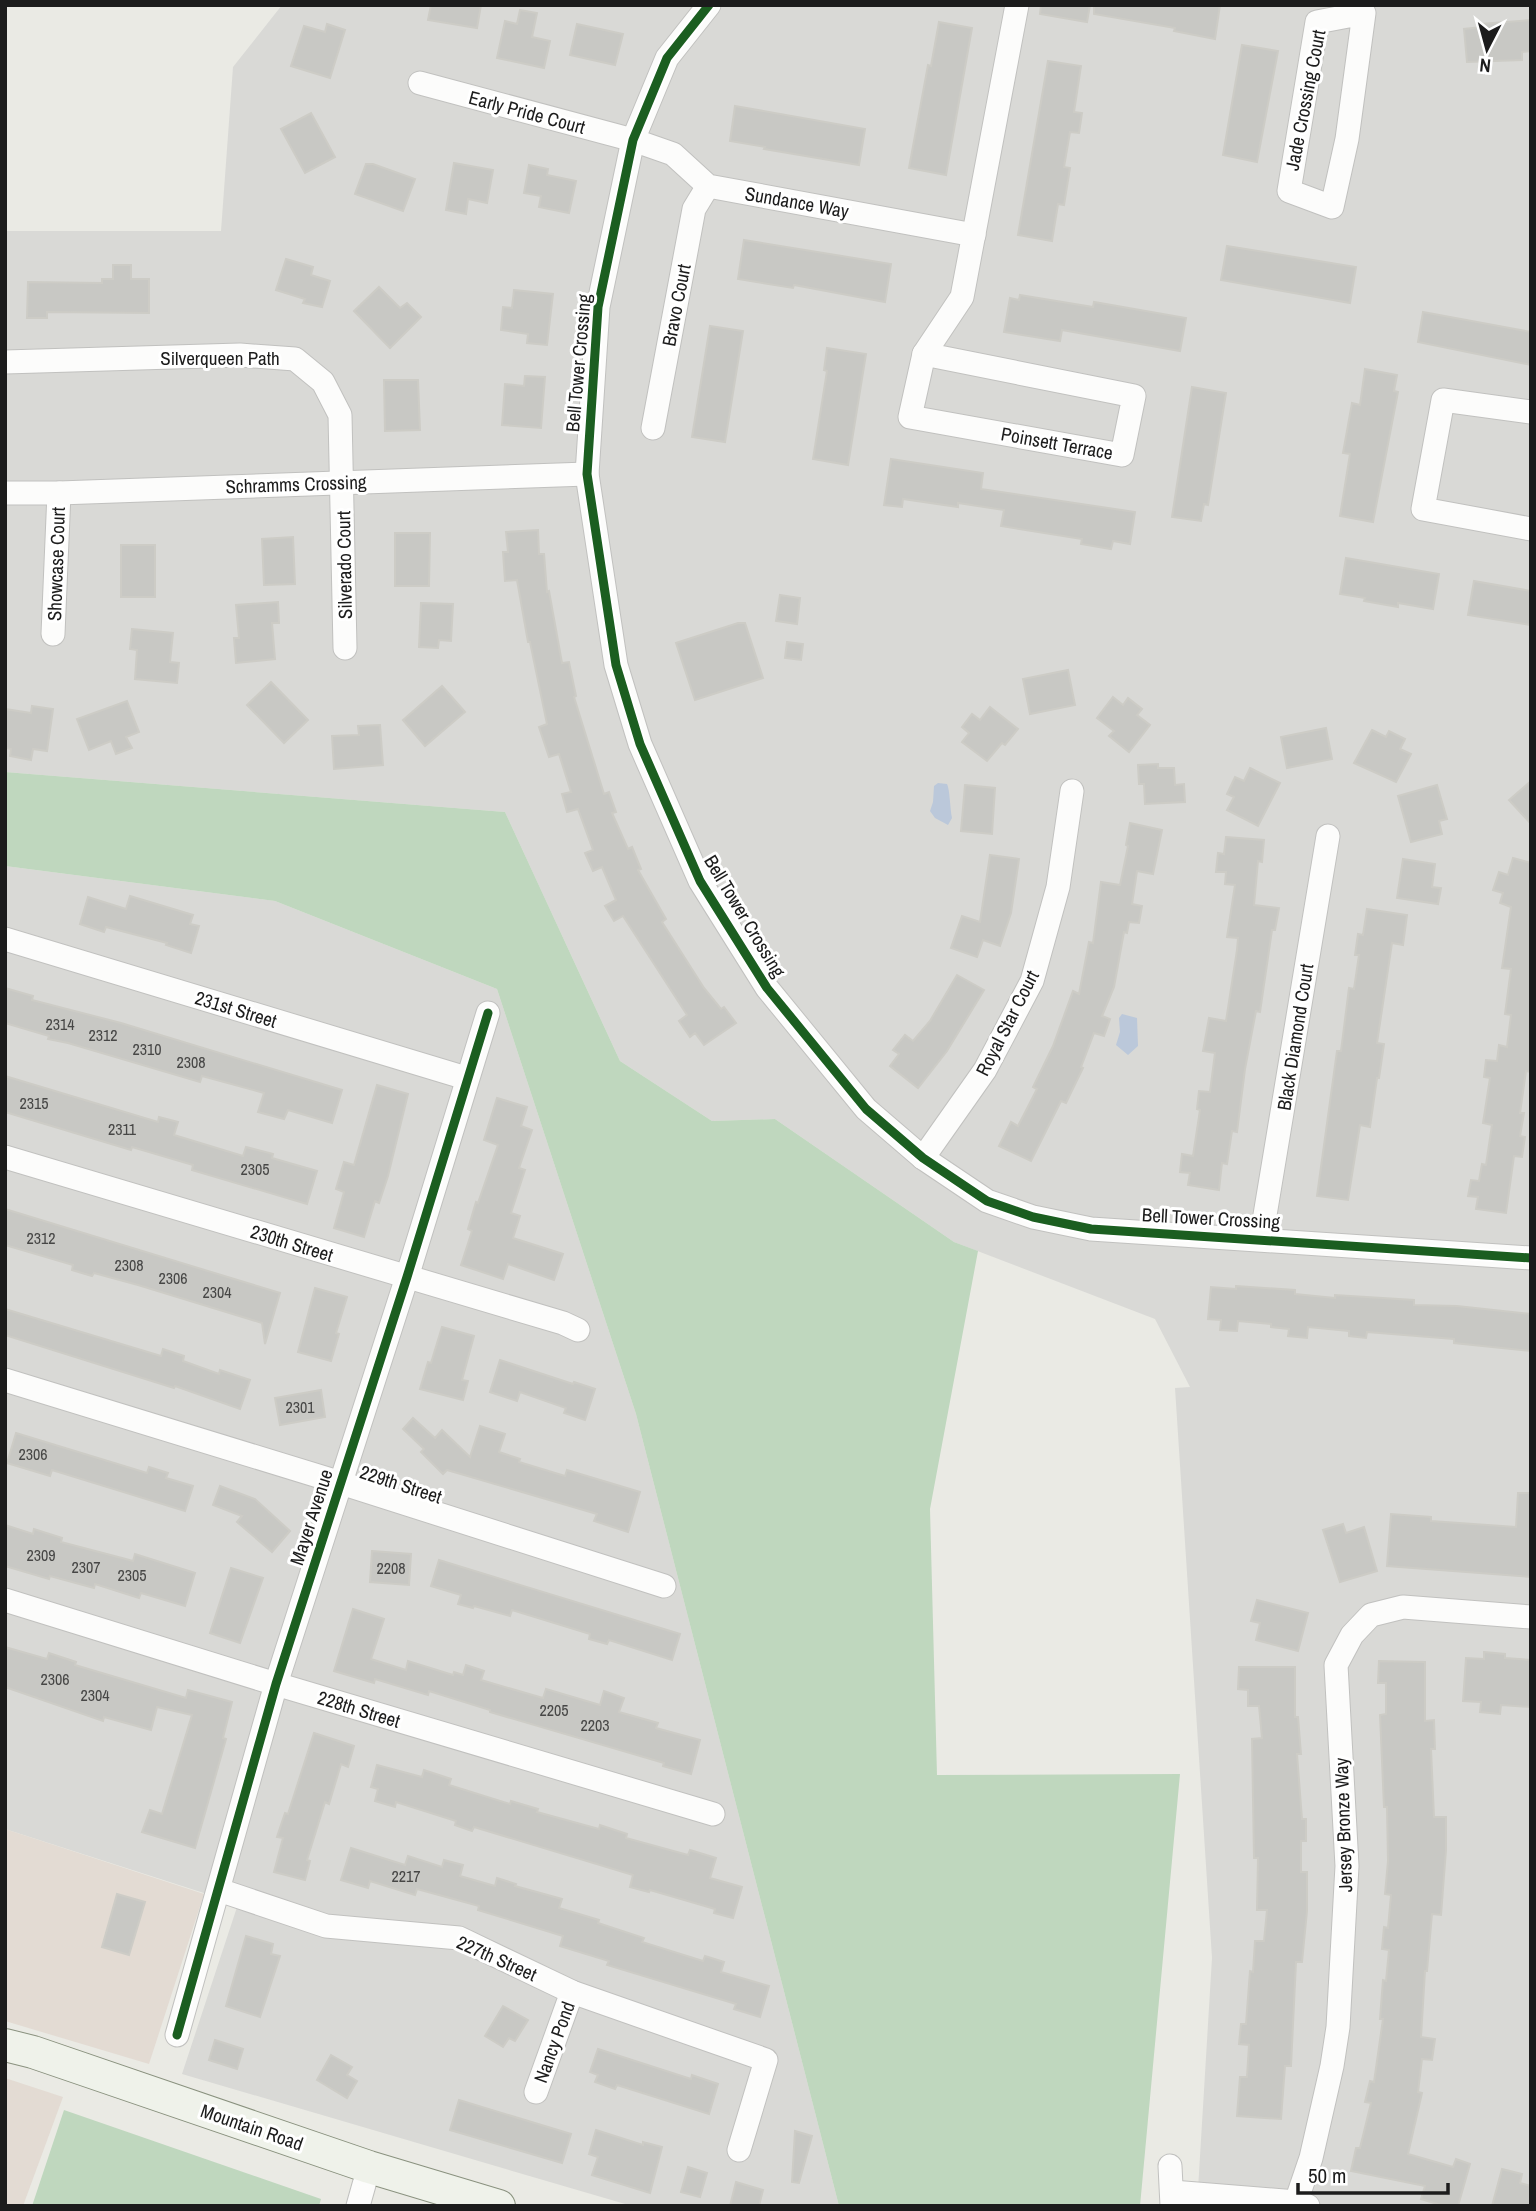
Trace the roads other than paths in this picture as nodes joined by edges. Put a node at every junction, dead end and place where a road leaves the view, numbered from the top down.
1 (709, 5) edge
2 (1017, 5) edge
3 (1364, 9) edge
4 (421, 83) dead end
5 (633, 139) junction
6 (708, 186) junction
7 (974, 235) junction
8 (923, 354) junction
9 (5, 362) edge
10 (1531, 412) edge
11 (653, 428) dead end
12 (587, 474) junction
13 (342, 482) junction
14 (5, 493) edge
15 (59, 493) junction
16 (1531, 529) edge
17 (53, 634) dead end
18 (345, 648) dead end
19 (1072, 791) dead end
20 (1328, 836) dead end
21 (5, 939) edge
22 (488, 1013) dead end
23 (466, 1078) junction
24 (5, 1157) edge
25 (923, 1157) junction
26 (1261, 1239) junction
27 (1531, 1258) edge
28 (407, 1277) junction
29 (578, 1330) dead end
30 (5, 1380) edge
31 (341, 1483) junction
32 (664, 1586) dead end
33 (5, 1600) edge
34 (1531, 1617) edge
35 (276, 1684) junction
36 (713, 1814) dead end
37 (219, 1890) junction
38 (572, 1992) junction
39 (177, 2035) dead end
40 (5, 2045) edge
41 (536, 2092) dead end
42 (739, 2150) dead end
43 (1170, 2166) dead end
44 (369, 2168) junction
45 (1172, 2199) edge
46 (1302, 2204) edge
47 (358, 2206) edge
48 (499, 2206) edge

1 - 5 street, Bell Tower Crossing
2 - 7 street, Poinsett Terrace
3 - 3 street, Jade Crossing Court
4 - 5 street, Early Pride Court
5 - 6 street
5 - 12 street, Bell Tower Crossing
6 - 7 street, Sundance Way
6 - 11 street, Bravo Court
7 - 8 street, Poinsett Terrace
8 - 8 street, Poinsett Terrace
9 - 13 street, Silverqueen Path
10 - 16 street
12 - 13 street, Schramms Crossing
12 - 25 street, Bell Tower Crossing
13 - 15 street, Schramms Crossing
13 - 18 street, Silverado Court
14 - 15 street, Schramms Crossing
15 - 17 street, Showcase Court
19 - 25 street, Royal Star Court
20 - 26 street, Black Diamond Court
21 - 23 street, 231st Street
22 - 23 street, Mayer Avenue
23 - 28 street, Mayer Avenue
24 - 28 street, 230th Street
25 - 26 street, Bell Tower Crossing
26 - 27 street, Bell Tower Crossing
28 - 29 street, 230th Street
28 - 31 street, Mayer Avenue
30 - 31 street, 229th Street
31 - 32 street, 229th Street
31 - 35 street, Mayer Avenue
33 - 35 street, 228th Street
34 - 46 street, Jersey Bronze Way
35 - 36 street, 228th Street
35 - 37 street, Mayer Avenue
37 - 38 street, 227th Street
37 - 39 street, Mayer Avenue
38 - 41 street, Nancy Pond
38 - 42 street, 227th Street
40 - 44 main road, Mountain Road
43 - 45 street
44 - 47 street
44 - 48 main road, Mountain Road
45 - 46 street, Jersey Bronze Way

